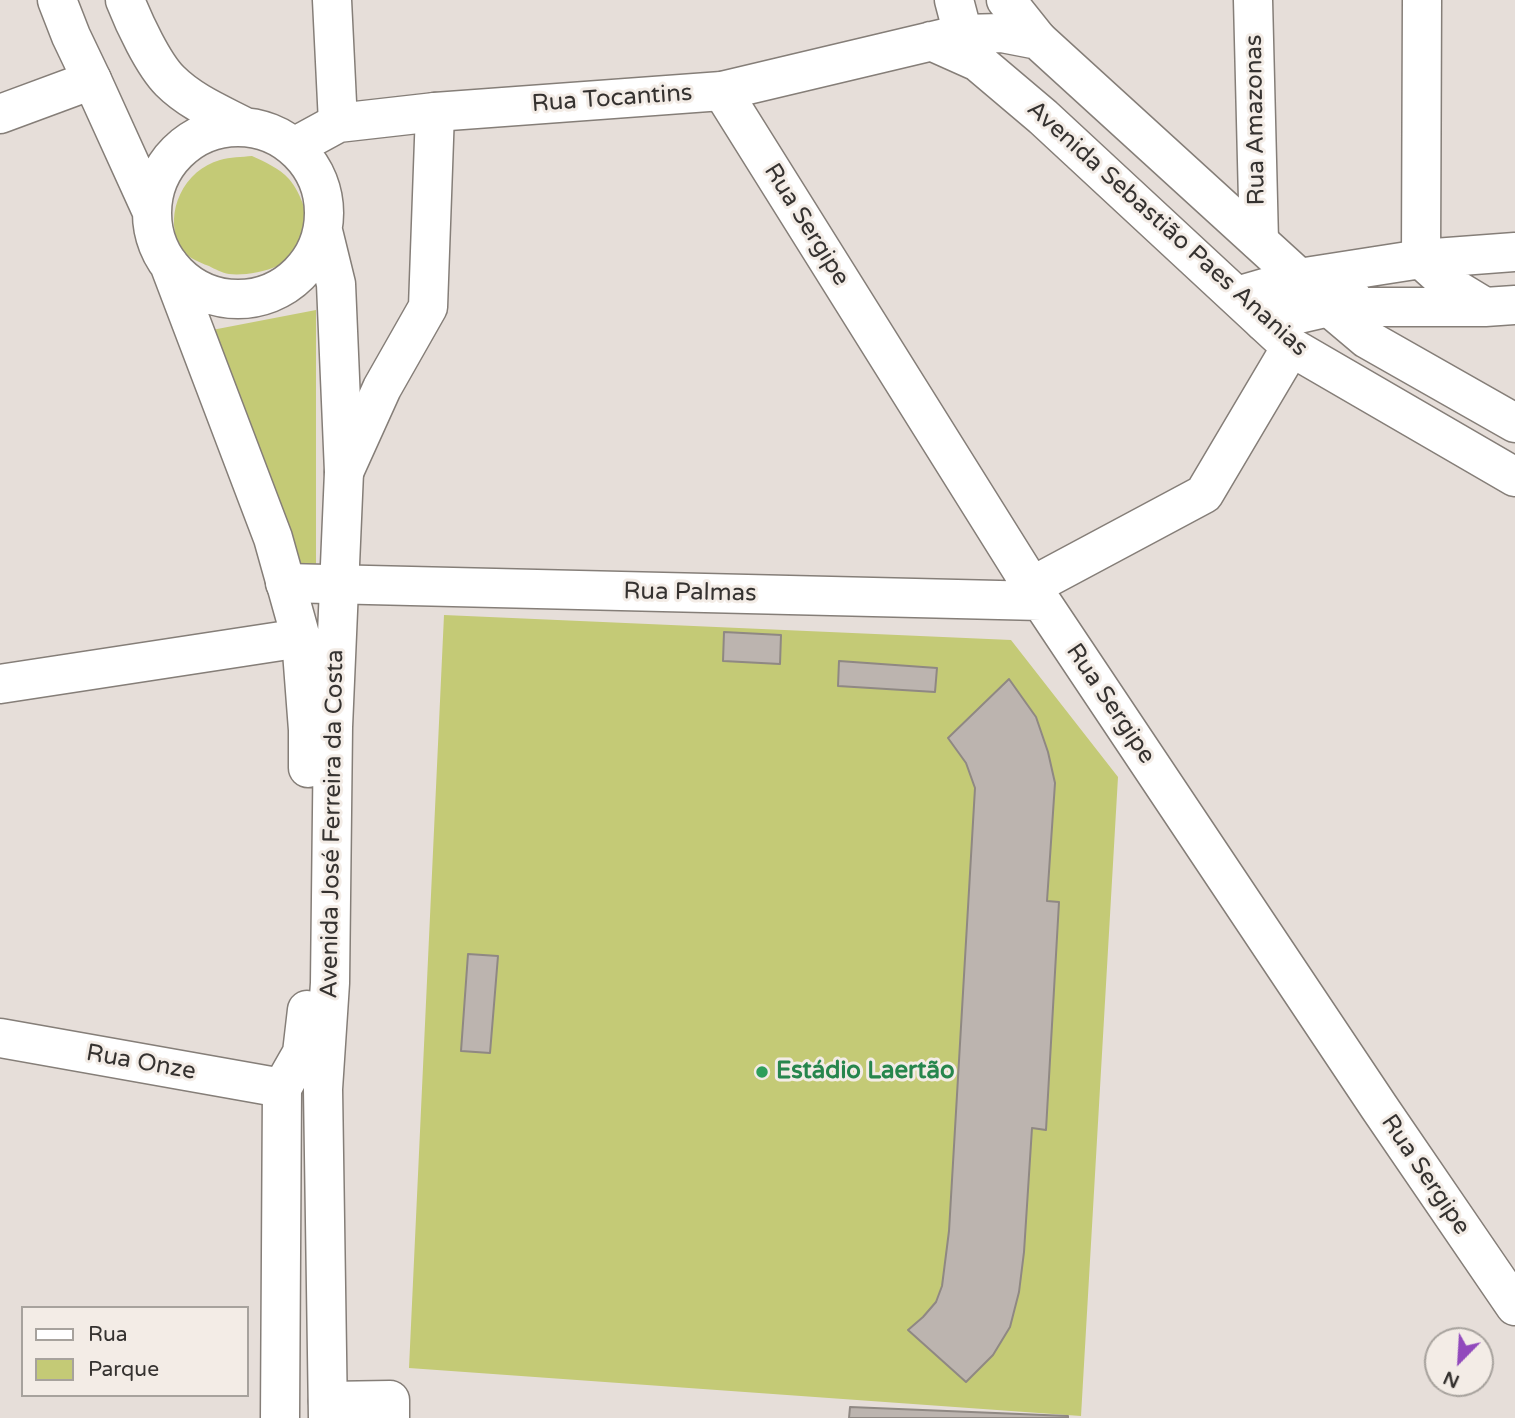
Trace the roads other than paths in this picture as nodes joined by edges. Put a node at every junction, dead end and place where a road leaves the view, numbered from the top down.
1 (57, 0) edge
2 (125, 0) edge
3 (332, 0) edge
4 (1006, 0) edge
5 (1254, 0) edge
6 (1422, 0) edge
7 (954, 33) edge
8 (1038, 40) junction
9 (92, 80) junction
10 (722, 91) junction
11 (435, 112) junction
12 (0, 114) edge
13 (338, 123) junction
14 (245, 127) junction
15 (294, 147) junction
16 (152, 212) junction
17 (323, 231) junction
18 (1259, 241) junction
19 (1515, 252) edge
20 (1421, 260) junction
21 (169, 264) junction
22 (1299, 278) junction
23 (1237, 296) junction
24 (1500, 306) edge
25 (1329, 307) junction
26 (1277, 334) junction
27 (1515, 423) edge
28 (344, 472) junction
29 (1515, 477) edge
30 (285, 583) junction
31 (339, 585) junction
32 (1036, 594) junction
33 (301, 638) junction
34 (0, 684) edge
35 (0, 1038) edge
36 (282, 1088) junction
37 (1515, 1306) edge
38 (328, 1409) edge
39 (281, 1418) edge
40 (390, 1418) edge

1 - 9 main road
2 - 14 main road
3 - 13 main road
4 - 8 main road, Avenida Sebastião Paes Ananias
5 - 18 main road, Rua Amazonas
6 - 20 main road
7 - 8 main road
7 - 10 main road, Rua Tocantins
7 - 23 main road, Avenida Sebastião Paes Ananias
8 - 18 main road, Avenida Sebastião Paes Ananias
9 - 12 main road
9 - 16 main road
10 - 11 main road, Rua Tocantins
10 - 32 main road, Rua Sergipe
11 - 13 main road, Rua Tocantins
11 - 28 main road
13 - 15 main road, Rua Tocantins
14 - 15 main road
14 - 16 main road
15 - 17 main road
16 - 21 main road
17 - 21 main road
17 - 28 main road, Avenida José Ferreira da Costa
18 - 22 main road, Avenida Sebastião Paes Ananias
19 - 20 main road
20 - 22 main road
20 - 24 main road
20 - 25 main road
21 - 30 main road, Avenida José Ferreira da Costa
22 - 23 main road
22 - 25 main road, Avenida Sebastião Paes Ananias
23 - 26 main road, Avenida Sebastião Paes Ananias
24 - 25 main road
25 - 26 main road
25 - 27 main road, Avenida Sebastião Paes Ananias
26 - 29 main road, Avenida Sebastião Paes Ananias
26 - 32 main road
28 - 31 main road, Avenida José Ferreira da Costa
30 - 31 main road, Rua Palmas
30 - 33 main road, Avenida José Ferreira da Costa
31 - 32 main road, Rua Palmas
31 - 38 main road, Avenida José Ferreira da Costa
32 - 37 main road, Rua Sergipe
33 - 34 main road
33 - 36 main road, Avenida José Ferreira da Costa
35 - 36 main road, Rua Onze
36 - 39 main road, Avenida José Ferreira da Costa
38 - 40 main road

